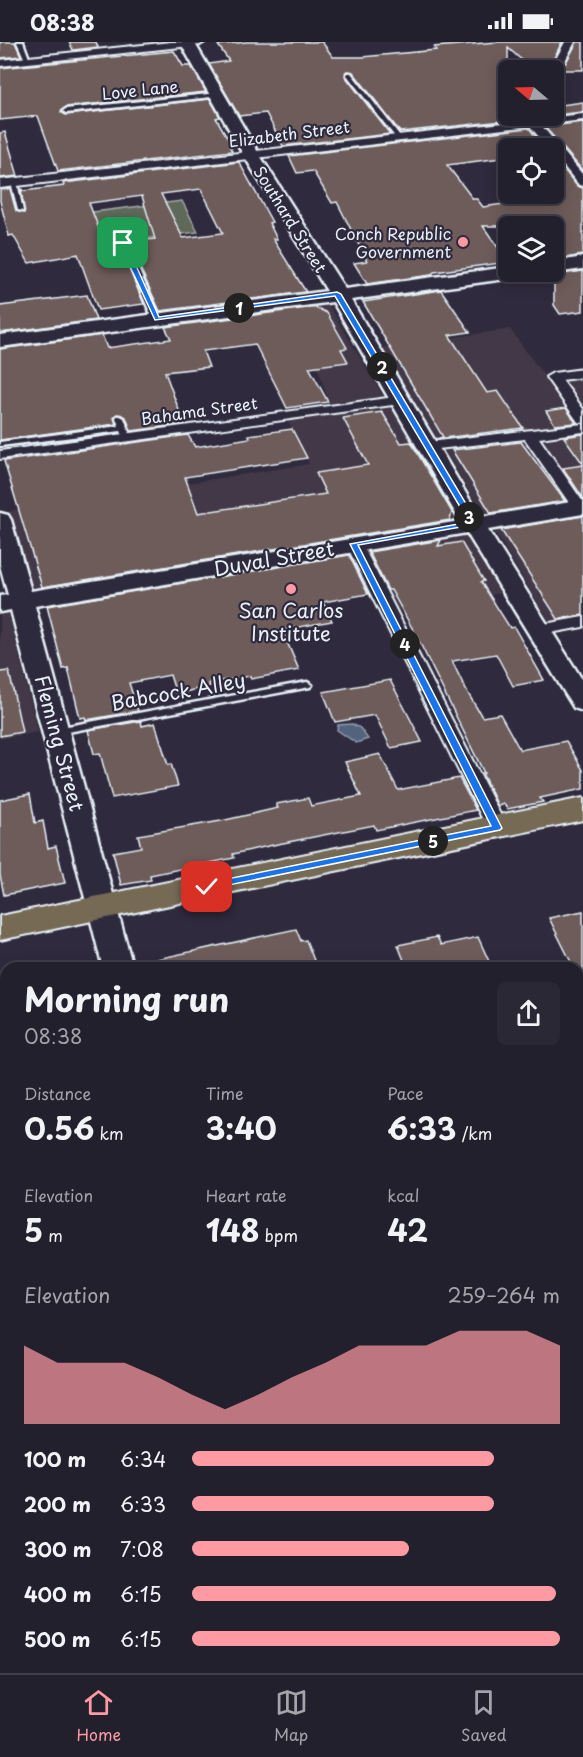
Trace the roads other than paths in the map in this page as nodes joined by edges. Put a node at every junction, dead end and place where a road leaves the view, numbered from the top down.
1 (20, 42) edge
2 (192, 42) edge
3 (569, 44) edge
4 (583, 48) edge
5 (28, 60) junction
6 (560, 60) edge
7 (0, 63) edge
8 (349, 74) dead end
9 (218, 94) junction
10 (66, 111) dead end
11 (583, 117) edge
12 (564, 118) edge
13 (498, 124) edge
14 (534, 126) edge
15 (398, 137) junction
16 (251, 154) junction
17 (14, 182) junction
18 (583, 182) edge
19 (0, 184) edge
20 (21, 210) dead end
21 (123, 243) dead end
22 (583, 263) edge
23 (564, 266) edge
24 (498, 274) edge
25 (337, 294) junction
26 (157, 319) junction
27 (0, 341) edge
28 (583, 373) edge
29 (402, 400) junction
30 (120, 418) dead end
31 (583, 419) edge
32 (583, 428) edge
33 (125, 433) junction
34 (530, 435) junction
35 (0, 444) edge
36 (429, 446) junction
37 (0, 455) edge
38 (581, 507) edge
39 (0, 520) edge
40 (474, 524) junction
41 (354, 544) junction
42 (10, 602) edge
43 (583, 622) edge
44 (538, 630) junction
45 (307, 685) dead end
46 (583, 702) edge
47 (57, 731) junction
48 (583, 809) edge
49 (497, 828) junction
50 (103, 908) junction
51 (0, 928) edge
52 (116, 962) edge

1 - 5 lane
2 - 5 street
2 - 9 street, Southard Street
3 - 4 street
3 - 6 street
5 - 7 street
8 - 15 lane
9 - 10 lane, Love Lane
9 - 16 street, Southard Street
11 - 12 street, Elizabeth Street
13 - 15 street, Elizabeth Street
14 - 18 street
15 - 16 street, Elizabeth Street
16 - 17 street, Elizabeth Street
16 - 25 street, Southard Street
17 - 19 street, Elizabeth Street
17 - 20 lane
21 - 26 lane
22 - 23 street
24 - 25 street
25 - 26 street
25 - 29 street, Southard Street
26 - 27 street
28 - 31 street
29 - 33 street, Bahama Street
29 - 36 street, Southard Street
30 - 33 lane
32 - 34 street
33 - 35 lane
33 - 37 street, Bahama Street
34 - 36 street
34 - 38 street
36 - 40 street, Southard Street
38 - 40 street, Duval Street
39 - 42 street, Fleming Street
40 - 41 street, Duval Street
40 - 44 street, Southard Street
41 - 42 street, Duval Street
41 - 49 street
42 - 47 street, Fleming Street
43 - 44 street
44 - 46 street, Southard Street
45 - 47 lane, Babcock Alley
47 - 50 street, Fleming Street
48 - 49 main road
49 - 50 main road
50 - 51 main road
50 - 52 street, Fleming Street

